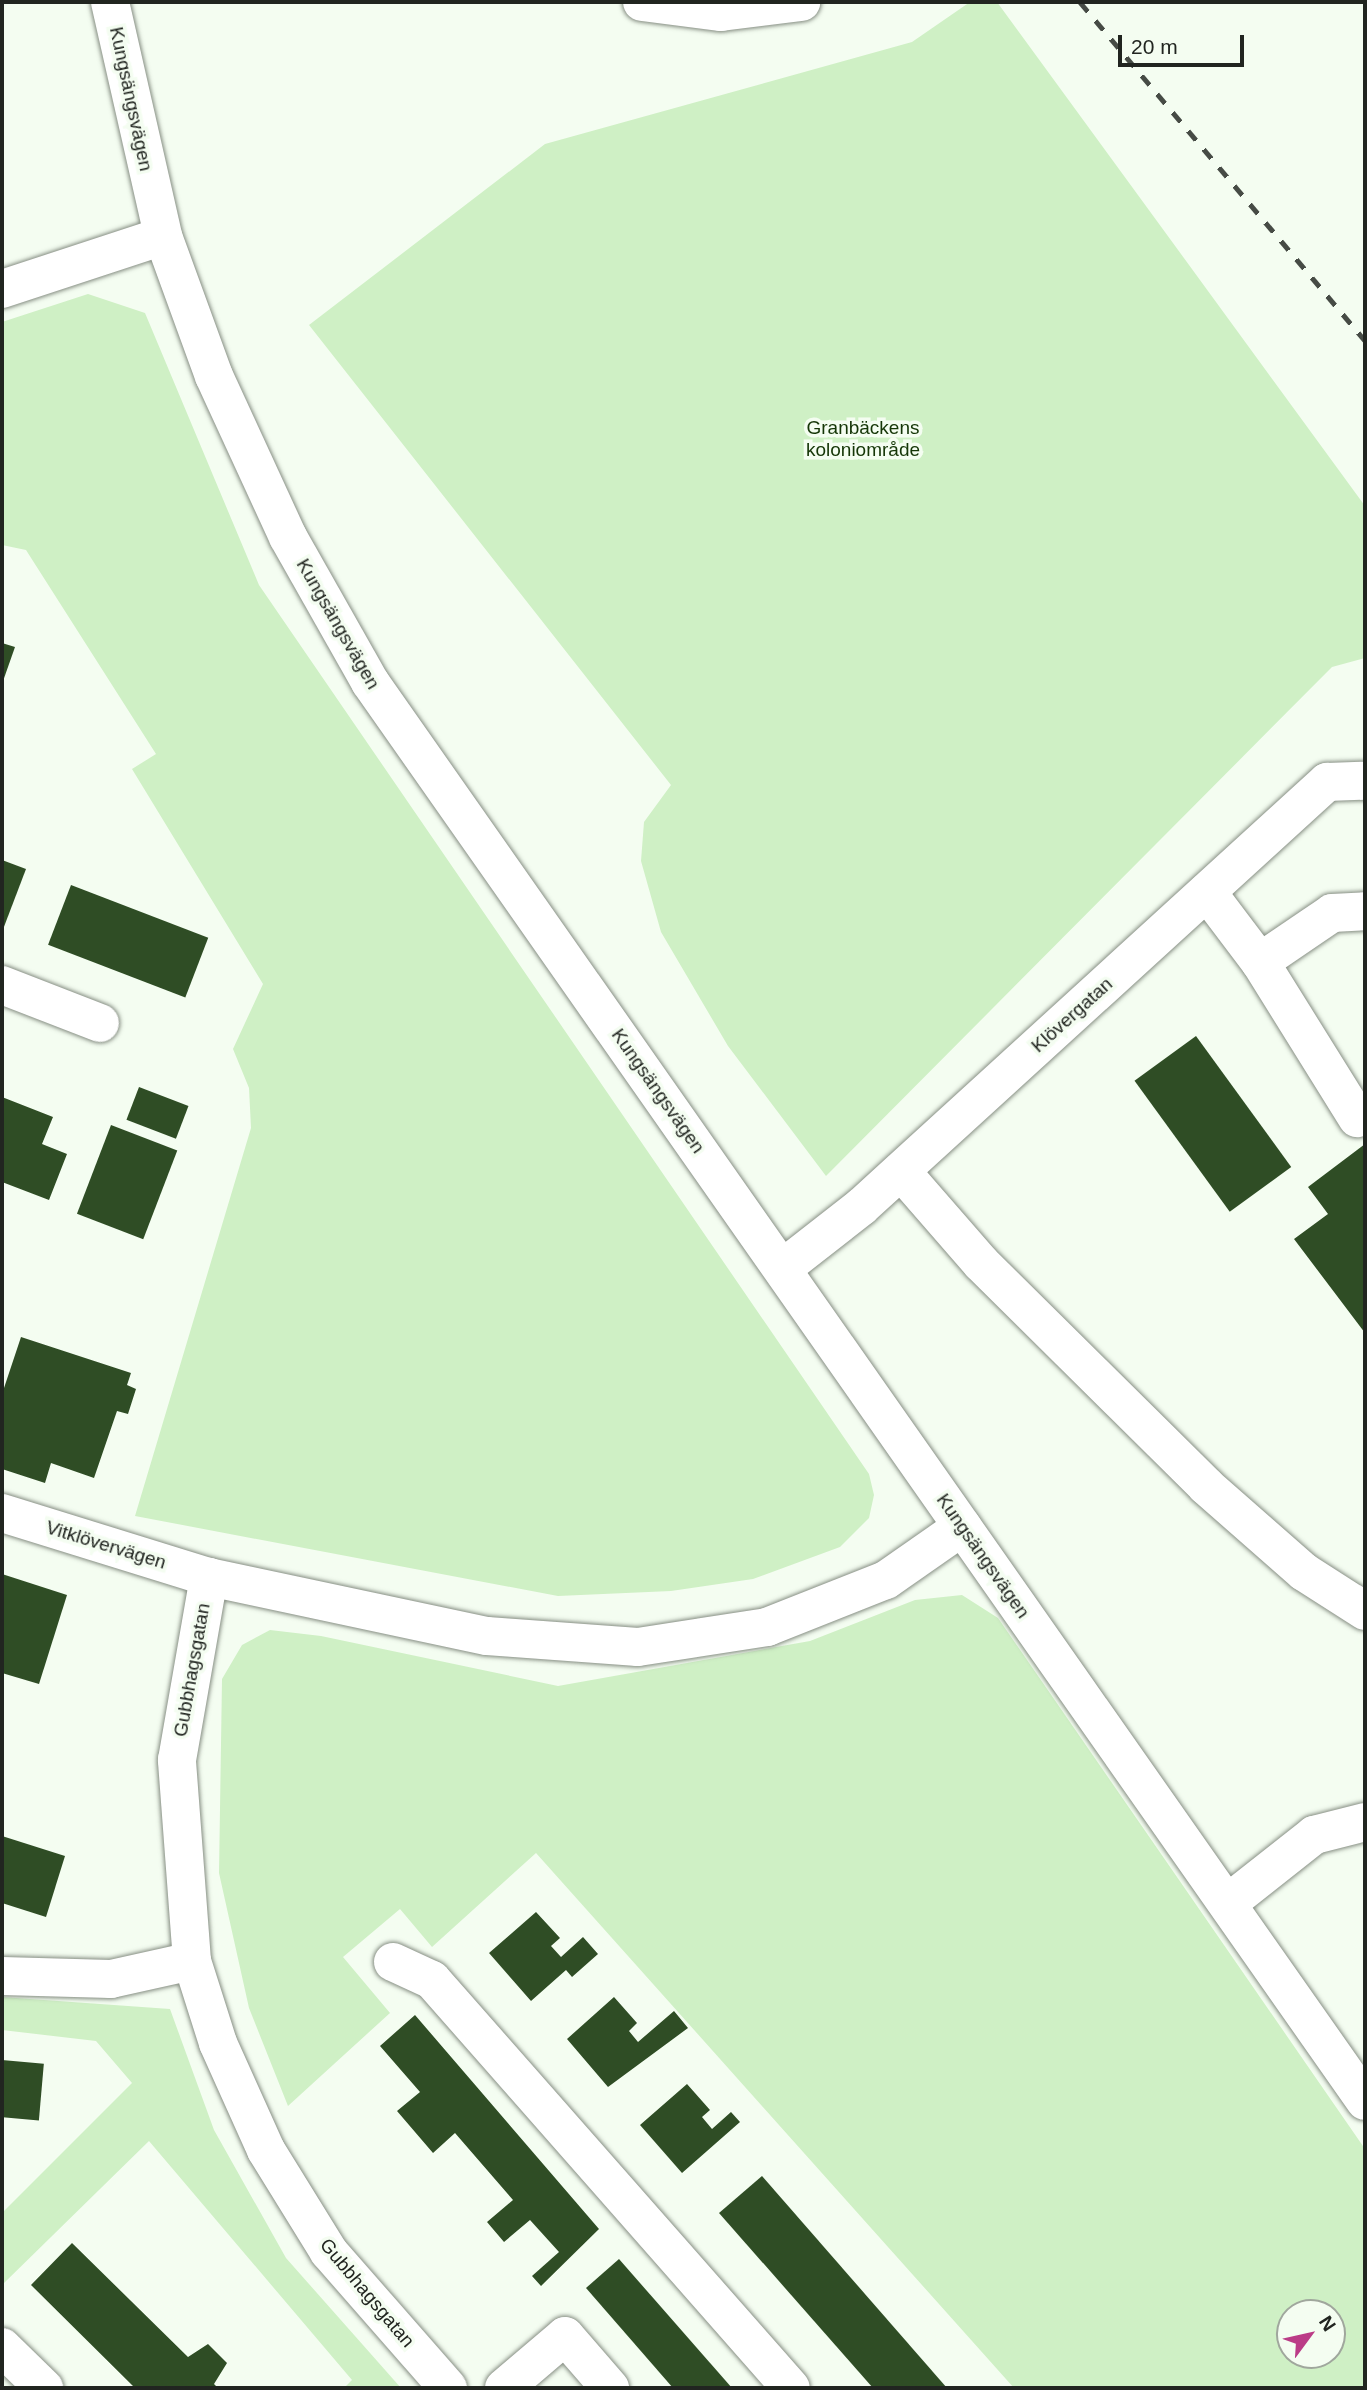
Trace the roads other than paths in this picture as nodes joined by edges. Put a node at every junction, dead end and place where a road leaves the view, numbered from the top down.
1 (110, 2) edge
2 (642, 2) edge
3 (801, 2) edge
4 (163, 236) junction
5 (2, 289) edge
6 (1365, 781) edge
7 (1207, 891) junction
8 (1365, 911) edge
9 (1261, 962) junction
10 (2, 985) edge
11 (100, 1024) dead end
12 (1357, 1118) dead end
13 (901, 1171) junction
14 (783, 1268) junction
15 (2, 1513) edge
16 (962, 1527) junction
17 (209, 1577) junction
18 (1365, 1611) edge
19 (1365, 1822) edge
20 (1228, 1903) junction
21 (192, 1961) junction
22 (393, 1962) dead end
23 (2, 1976) edge
24 (1365, 2101) edge
25 (2, 2347) edge
26 (44, 2388) edge
27 (447, 2388) edge
28 (504, 2388) edge
29 (610, 2388) edge
30 (791, 2388) edge

1 - 4 street, Kungsängsvägen
2 - 3 street
4 - 5 street
4 - 14 street, Kungsängsvägen
6 - 7 street, Klövergatan
7 - 9 street
7 - 13 street, Klövergatan
8 - 9 street
9 - 12 street
10 - 11 street
13 - 14 street, Klövergatan
13 - 18 street
14 - 16 street, Kungsängsvägen
15 - 17 street, Vitklövervägen
16 - 17 street, Gubbhagsgatan
16 - 20 street, Kungsängsvägen
17 - 21 street, Gubbhagsgatan
19 - 20 street
20 - 24 street, Kungsängsvägen
21 - 23 street
21 - 27 street, Gubbhagsgatan
22 - 30 street
25 - 26 street
28 - 29 street

